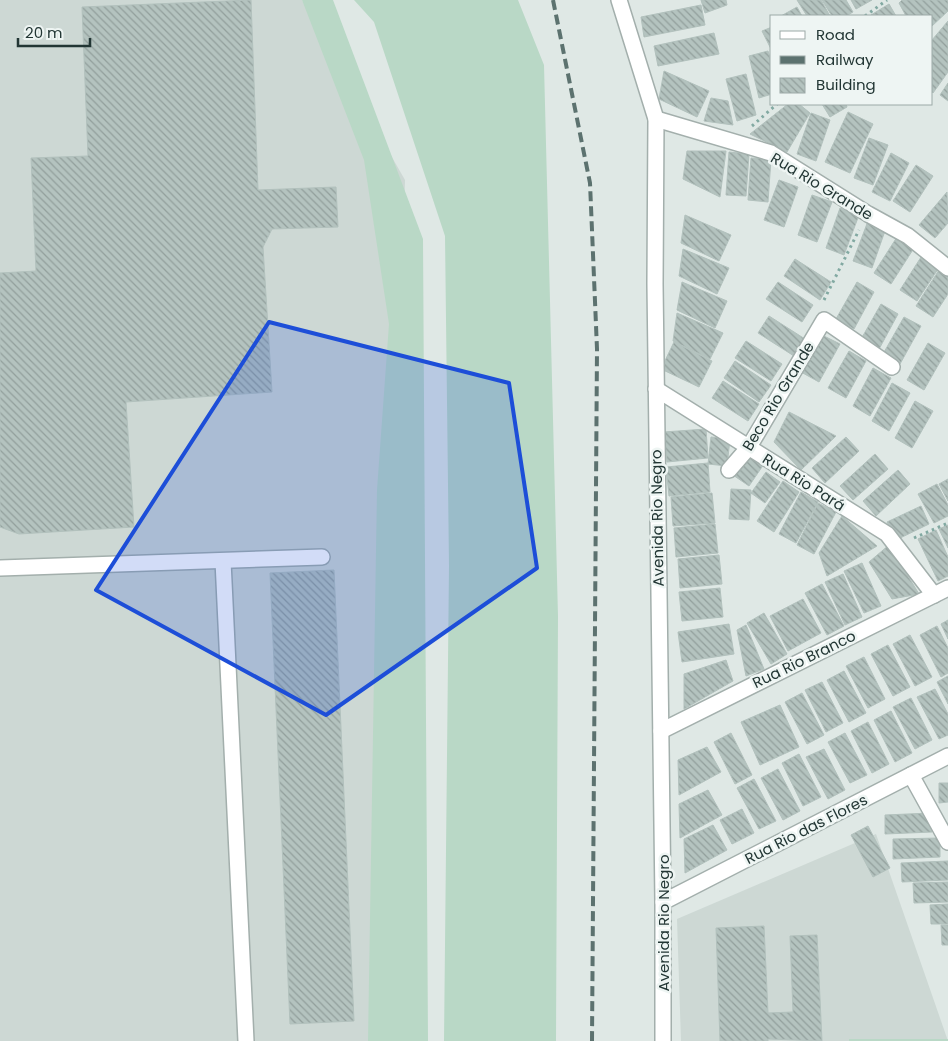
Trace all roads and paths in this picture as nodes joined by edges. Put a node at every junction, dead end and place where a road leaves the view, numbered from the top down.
1 (619, 0) edge
2 (887, 0) edge
3 (866, 15) edge
4 (776, 105) edge
5 (656, 119) junction
6 (734, 142) junction
7 (868, 214) junction
8 (948, 268) edge
9 (824, 320) junction
10 (892, 368) dead end
11 (656, 390) junction
12 (748, 447) junction
13 (729, 470) dead end
14 (948, 523) edge
15 (896, 545) junction
16 (322, 558) dead end
17 (223, 560) junction
18 (0, 568) edge
19 (948, 588) edge
20 (934, 595) junction
21 (661, 731) junction
22 (948, 756) edge
23 (911, 775) junction
24 (948, 842) edge
25 (663, 902) junction
26 (246, 1041) edge
27 (663, 1041) edge

1 - 5 street, Avenida Rio Negro
2 - 3 path
4 - 6 path
5 - 6 street, Rua Rio Grande
5 - 11 street, Avenida Rio Negro
6 - 7 street, Rua Rio Grande
7 - 8 street, Rua Rio Grande
7 - 9 path
9 - 10 street
9 - 12 street, Beco Rio Grande
11 - 12 street, Rua Rio Pará
11 - 21 street, Avenida Rio Negro
12 - 13 street, Beco Rio Grande
12 - 15 street, Rua Rio Pará
14 - 15 path
15 - 20 street, Rua Rio Pará
16 - 17 street
17 - 18 street
17 - 26 street
19 - 20 street, Rua Rio Branco
20 - 21 street, Rua Rio Branco
21 - 25 street, Avenida Rio Negro
22 - 23 street, Rua Rio das Flores
23 - 24 street
23 - 25 street, Rua Rio das Flores
25 - 27 street, Avenida Rio Negro

